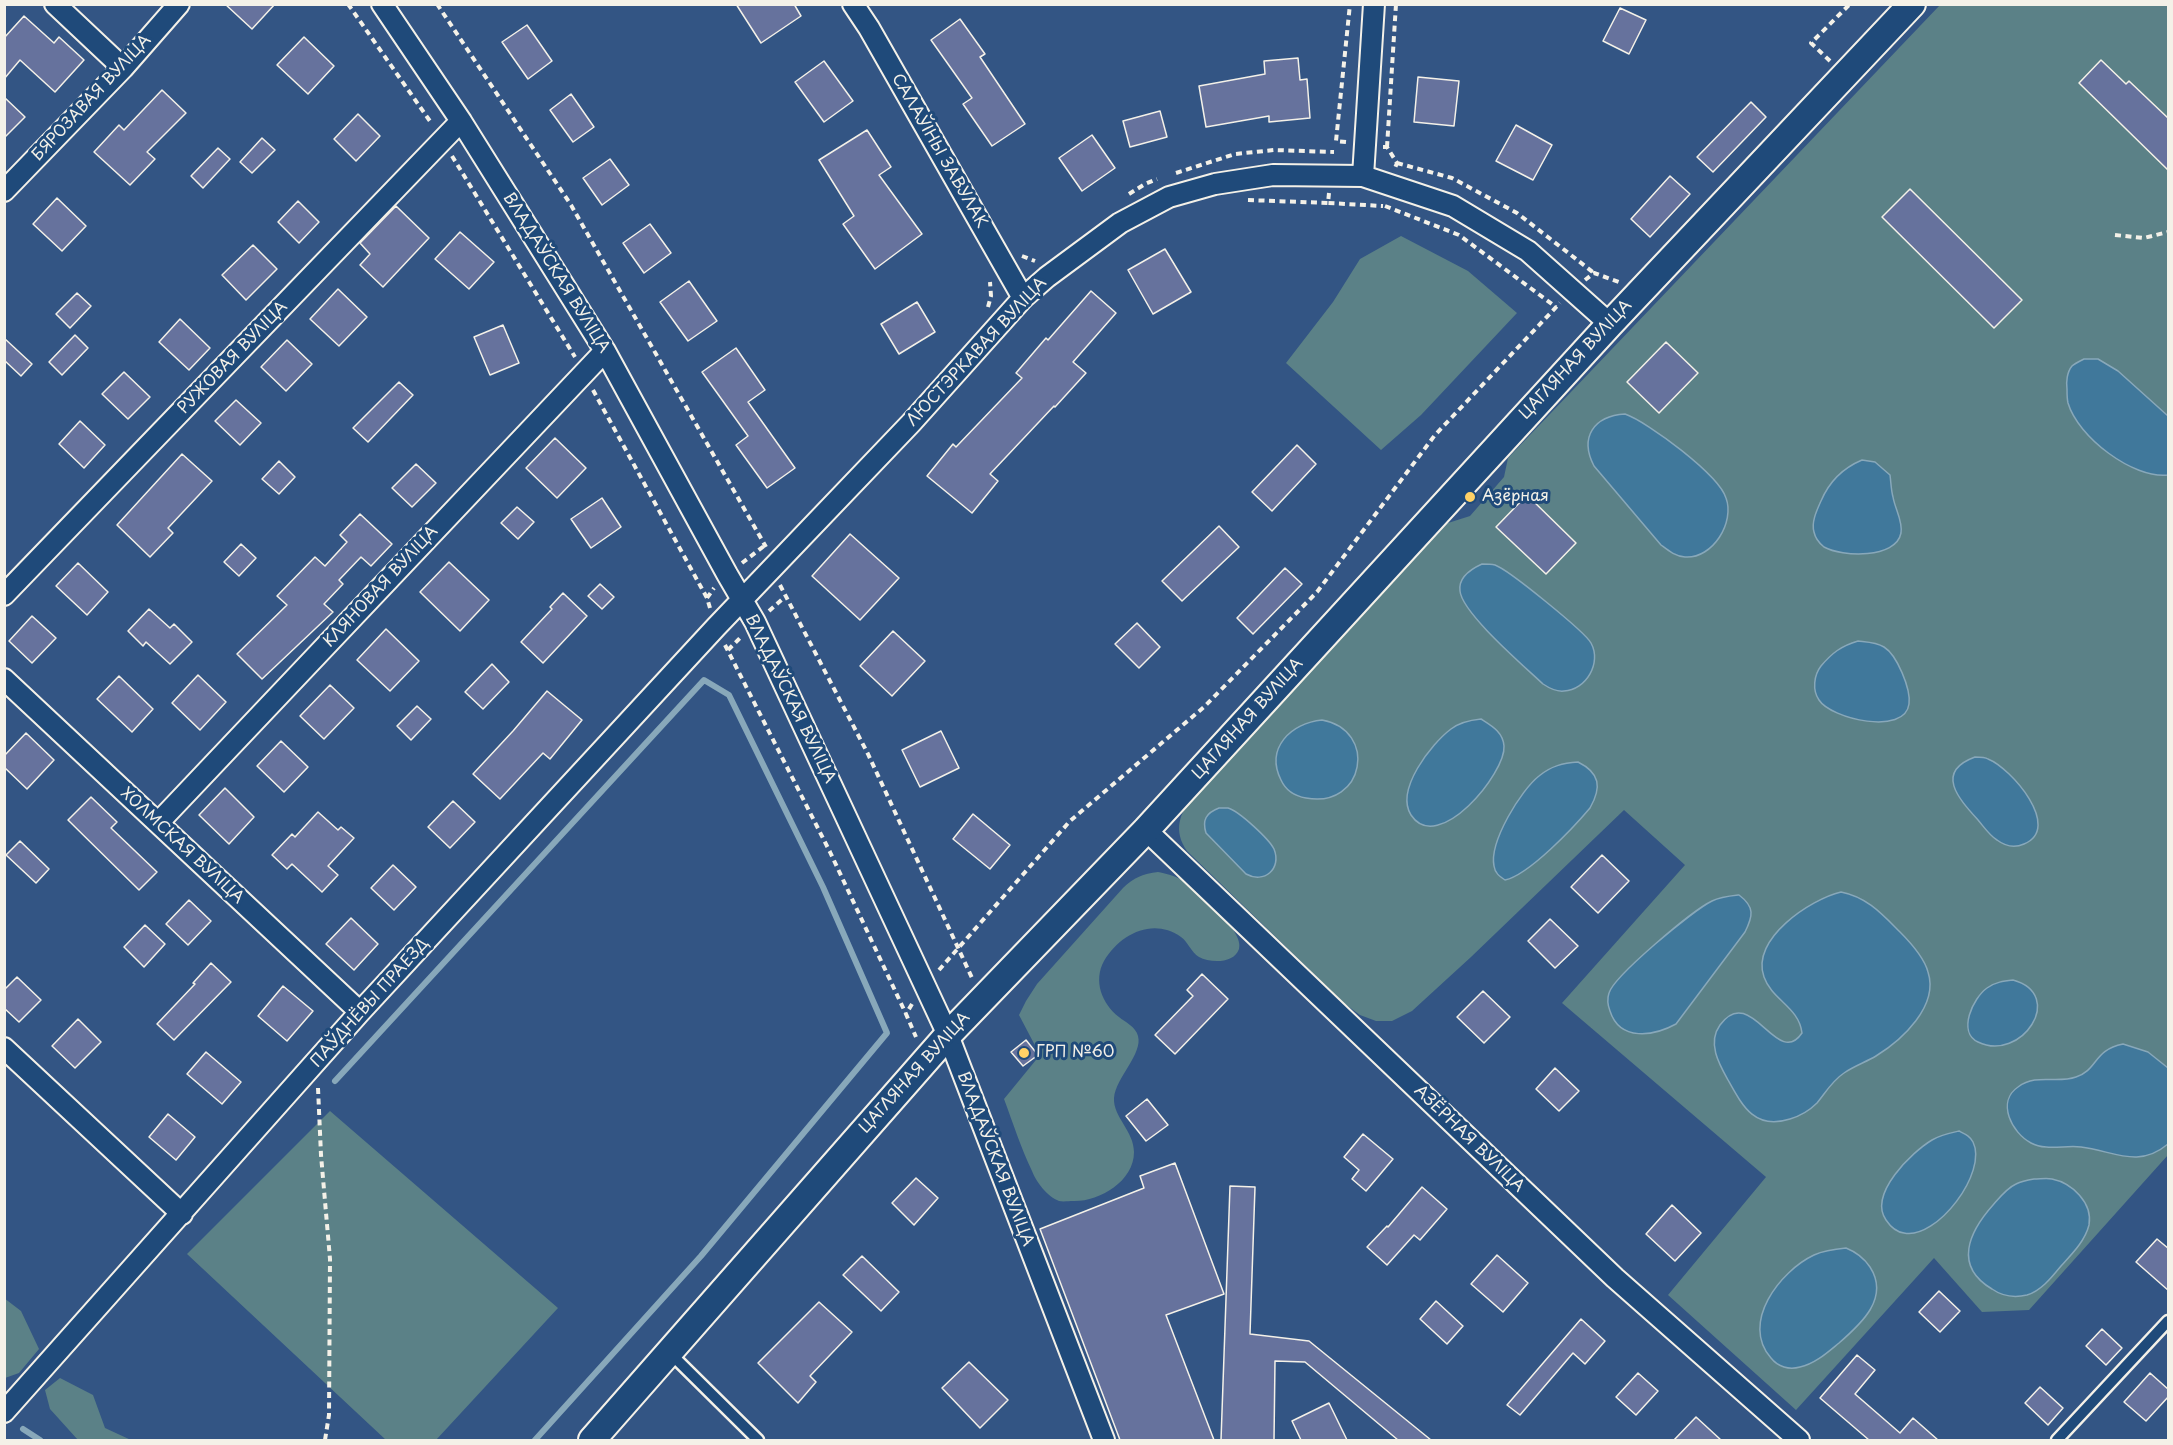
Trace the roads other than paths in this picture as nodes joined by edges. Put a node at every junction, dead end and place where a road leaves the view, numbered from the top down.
1 (55, 4) edge
2 (179, 4) edge
3 (382, 4) edge
4 (853, 4) edge
5 (1374, 4) edge
6 (1912, 4) edge
7 (123, 68) junction
8 (461, 122) junction
9 (1363, 176) junction
10 (4, 191) edge
11 (1023, 298) junction
12 (1610, 324) junction
13 (604, 351) junction
14 (4, 596) edge
15 (742, 599) junction
16 (4, 679) edge
17 (158, 823) junction
18 (1146, 830) junction
19 (360, 1012) junction
20 (948, 1035) junction
21 (4, 1048) edge
22 (182, 1214) junction
23 (2169, 1321) edge
24 (669, 1352) junction
25 (4, 1412) edge
26 (592, 1440) edge
27 (758, 1440) edge
28 (1104, 1440) edge
29 (1798, 1440) edge
30 (2057, 1440) edge

1 - 7 street
2 - 7 street, БЯРОЗАВАЯ ВУЛІЦА
3 - 8 street, ВЛАДАЎСКАЯ ВУЛІЦА
4 - 11 street, САЛАЎІНЫ ЗАВУЛАК
5 - 9 street
6 - 12 street, ЦАГЛЯНАЯ ВУЛІЦА
7 - 10 street, БЯРОЗАВАЯ ВУЛІЦА
8 - 13 street, ВЛАДАЎСКАЯ ВУЛІЦА
8 - 14 street, РУЖОВАЯ ВУЛІЦА
9 - 11 street, ЛЮСТЭРКАВАЯ ВУЛІЦА
9 - 12 street, ЛЮСТЭРКАВАЯ ВУЛІЦА
11 - 15 street, ЛЮСТЭРКАВАЯ ВУЛІЦА
12 - 18 street, ЦАГЛЯНАЯ ВУЛІЦА
13 - 15 street, ВЛАДАЎСКАЯ ВУЛІЦА
13 - 17 street, КЛЯНОВАЯ ВУЛІЦА
15 - 19 street, ПАЎДНЁВЫ ПРАЕЗД
15 - 20 street, ВЛАДАЎСКАЯ ВУЛІЦА
16 - 17 street, ХОЛМСКАЯ ВУЛІЦА
17 - 19 street, ХОЛМСКАЯ ВУЛІЦА
18 - 20 street, ЦАГЛЯНАЯ ВУЛІЦА
18 - 29 street, АЗЁРНАЯ ВУЛІЦА
19 - 22 street, ПАЎДНЁВЫ ПРАЕЗД
20 - 24 street, ЦАГЛЯНАЯ ВУЛІЦА
20 - 28 street, ВЛАДАЎСКАЯ ВУЛІЦА
21 - 22 street
22 - 25 street, ПАЎДНЁВЫ ПРАЕЗД
23 - 30 lane
24 - 26 street, ЦАГЛЯНАЯ ВУЛІЦА
24 - 27 lane

